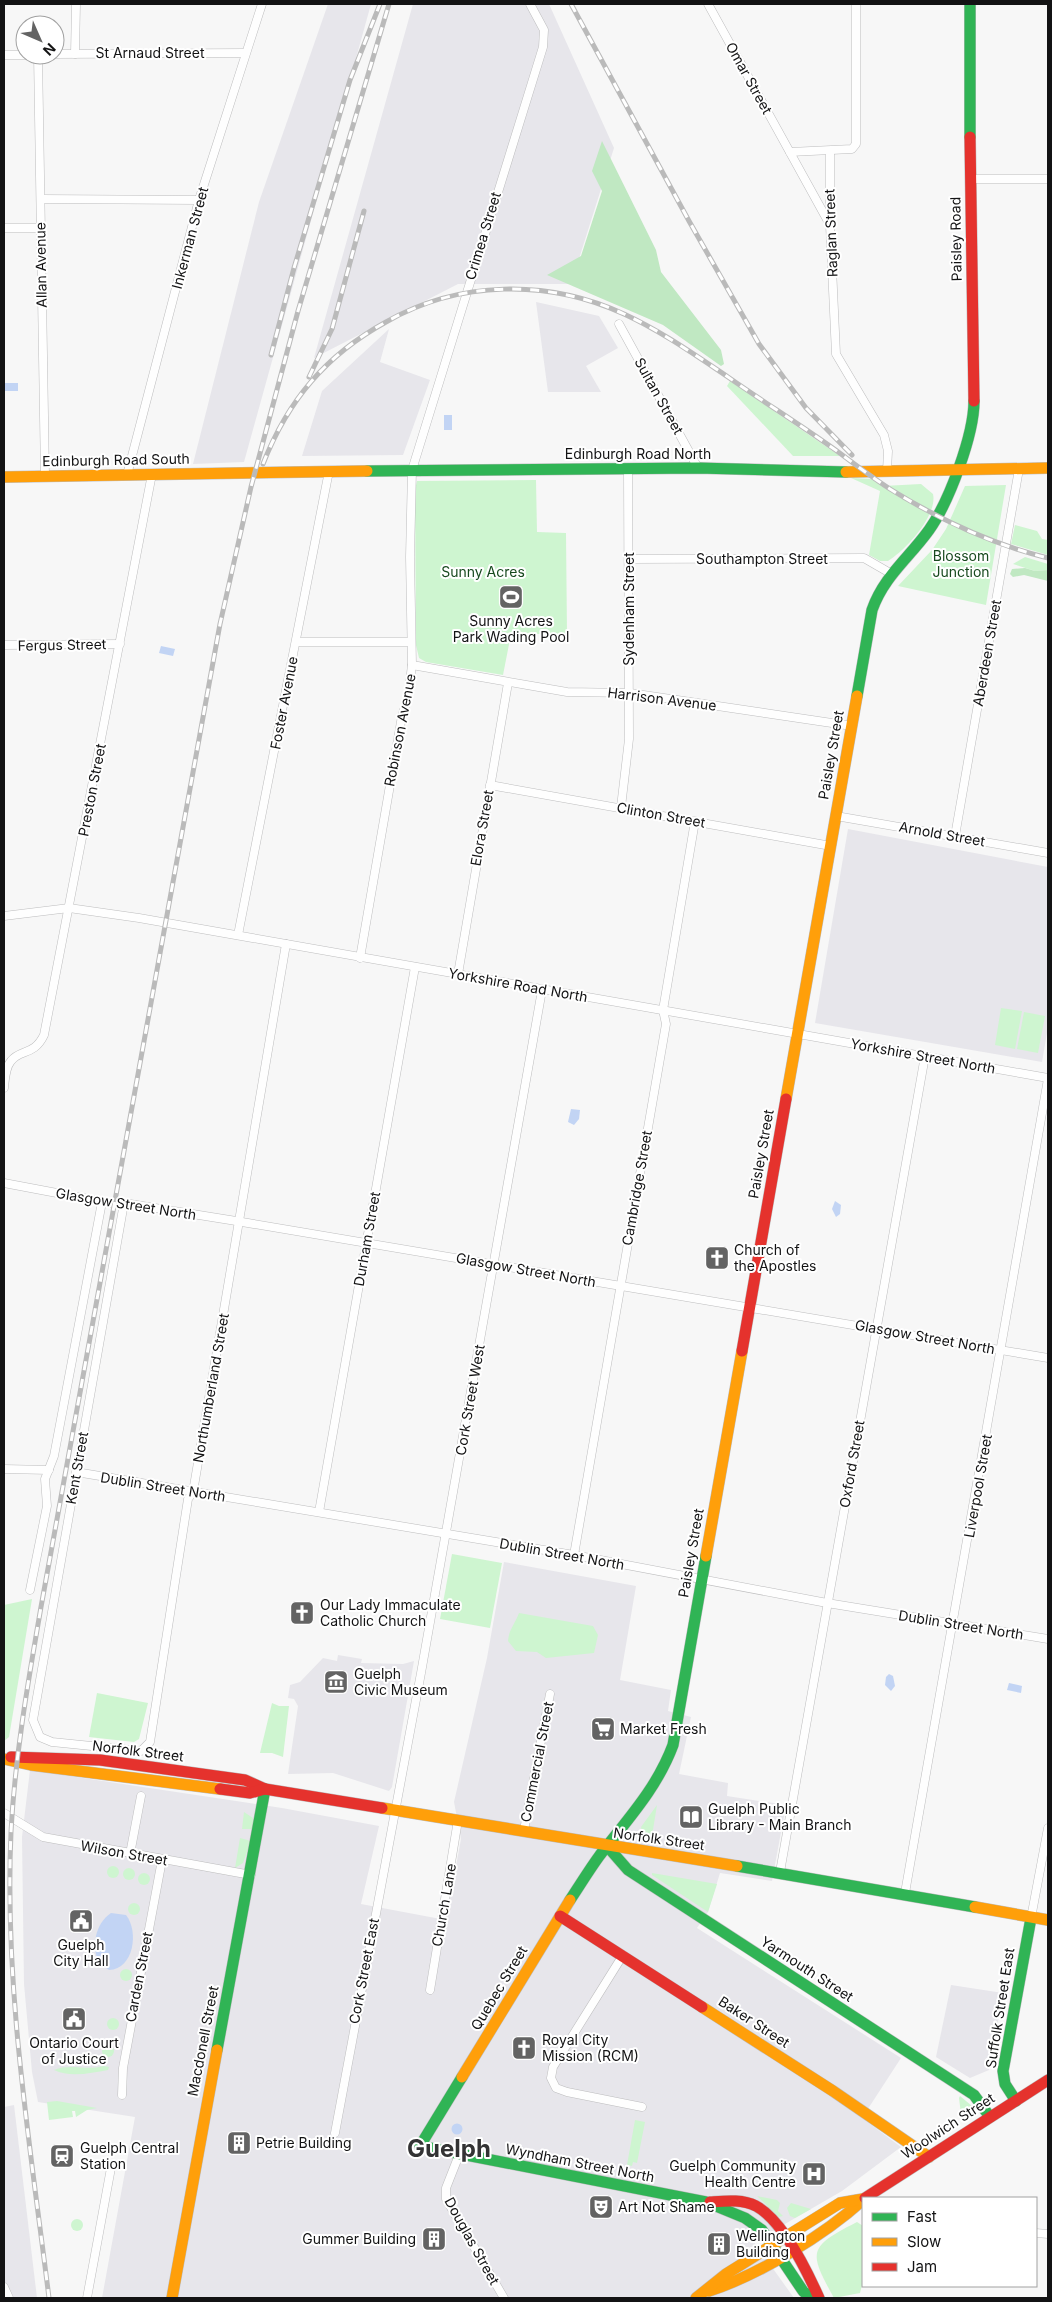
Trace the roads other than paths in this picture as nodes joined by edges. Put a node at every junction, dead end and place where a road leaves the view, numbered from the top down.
1 (76, 4) edge
2 (262, 4) edge
3 (530, 4) edge
4 (708, 4) edge
5 (856, 4) edge
6 (970, 4) edge
7 (245, 53) junction
8 (65, 54) edge
9 (75, 54) junction
10 (38, 65) edge
11 (830, 151) junction
12 (790, 152) junction
13 (970, 179) junction
14 (1048, 179) edge
15 (41, 199) junction
16 (199, 200) junction
17 (830, 224) junction
18 (4, 228) edge
19 (40, 228) junction
20 (619, 324) dead end
21 (698, 468) junction
22 (1048, 468) edge
23 (1018, 469) junction
24 (412, 470) junction
25 (628, 470) junction
26 (956, 470) junction
27 (887, 471) junction
28 (329, 472) junction
29 (128, 474) junction
30 (152, 474) junction
31 (229, 474) joint
32 (4, 476) edge
33 (44, 476) junction
34 (629, 559) junction
35 (890, 573) junction
36 (297, 642) junction
37 (411, 642) junction
38 (120, 644) junction
39 (4, 645) edge
40 (412, 665) junction
41 (508, 683) junction
42 (630, 693) junction
43 (852, 726) junction
44 (490, 785) junction
45 (621, 807) junction
46 (836, 816) junction
47 (695, 821) junction
48 (955, 836) junction
49 (831, 846) junction
50 (1048, 853) edge
51 (69, 908) junction
52 (4, 916) edge
53 (238, 935) junction
54 (286, 944) junction
55 (360, 958) junction
56 (415, 966) junction
57 (458, 974) junction
58 (542, 990) junction
59 (663, 1010) junction
60 (798, 1034) junction
61 (925, 1056) junction
62 (1048, 1079) edge
63 (4, 1088) edge
64 (4, 1183) edge
65 (102, 1202) junction
66 (124, 1203) junction
67 (239, 1222) junction
68 (366, 1243) junction
69 (494, 1264) junction
70 (620, 1286) junction
71 (749, 1307) junction
72 (876, 1328) junction
73 (1001, 1350) junction
74 (1048, 1358) edge
75 (4, 1469) edge
76 (49, 1470) junction
77 (76, 1472) junction
78 (193, 1492) junction
79 (319, 1512) junction
80 (446, 1535) junction
81 (574, 1555) junction
82 (702, 1579) junction
83 (30, 1590) dead end
84 (827, 1603) junction
85 (954, 1624) junction
86 (1048, 1639) edge
87 (550, 1694) dead end
88 (37, 1734) joint
89 (4, 1758) edge
90 (266, 1790) junction
91 (141, 1796) dead end
92 (396, 1810) junction
93 (4, 1814) edge
94 (458, 1820) junction
95 (1048, 1828) edge
96 (524, 1830) junction
97 (607, 1846) junction
98 (130, 1854) junction
99 (162, 1860) junction
100 (780, 1872) junction
101 (251, 1875) junction
102 (906, 1893) junction
103 (560, 1916) junction
104 (1031, 1918) junction
105 (1048, 1920) edge
106 (623, 1956) junction
107 (430, 1990) dead end
108 (1048, 2080) edge
109 (122, 2095) dead end
110 (1016, 2101) junction
111 (642, 2107) dead end
112 (990, 2117) junction
113 (335, 2133) dead end
114 (420, 2146) joint
115 (459, 2155) junction
116 (929, 2156) junction
117 (111, 2168) dead end
118 (867, 2197) edge
119 (862, 2199) edge
120 (862, 2201) edge
121 (706, 2202) junction
122 (784, 2238) junction
123 (772, 2246) junction
124 (792, 2249) junction
125 (779, 2257) junction
126 (4, 2286) edge
127 (700, 2295) edge
128 (9, 2298) edge
129 (87, 2298) edge
130 (172, 2298) edge
131 (504, 2298) edge
132 (811, 2298) edge
133 (819, 2298) edge

1 - 9 street
2 - 7 street, Inkerman Street
3 - 24 street, Crimea Street
4 - 12 street, Omar Street
5 - 11 street
6 - 13 main road, Paisley Road
7 - 9 street, St Arnaud Street
7 - 16 street, Inkerman Street
8 - 9 street, St Arnaud Street
10 - 15 street, Allan Avenue
11 - 12 street
11 - 17 street, Raglan Street
12 - 17 street, Omar Street
13 - 14 street
13 - 26 main road, Paisley Road
15 - 16 street
15 - 19 street, Allan Avenue
16 - 29 street, Inkerman Street
17 - 27 street, Raglan Street
18 - 19 street
19 - 33 street, Allan Avenue
20 - 21 street, Sultan Street
21 - 25 main road, Edinburgh Road North
21 - 27 main road, Edinburgh Road North
22 - 23 main road, Edinburgh Road North
23 - 26 main road, Edinburgh Road North
23 - 48 street, Aberdeen Street
24 - 25 main road, Edinburgh Road North
24 - 28 main road, Edinburgh Road North
24 - 37 street, Robinson Avenue
25 - 34 street, Sydenham Street
26 - 27 main road, Edinburgh Road North
26 - 35 main road, Paisley Street
28 - 31 main road, Edinburgh Road North
28 - 36 street, Foster Avenue
29 - 30 main road, Edinburgh Road South
29 - 33 main road, Edinburgh Road South
30 - 31 main road, Edinburgh Road South
30 - 38 street, Preston Street
32 - 33 main road, Edinburgh Road South
34 - 35 street, Southampton Street
34 - 42 street, Sydenham Street
35 - 43 main road, Paisley Street
36 - 37 street
36 - 53 street, Foster Avenue
37 - 40 street, Robinson Avenue
38 - 39 street, Fergus Street
38 - 51 street, Preston Street
40 - 41 street, Harrison Avenue
40 - 55 street, Robinson Avenue
41 - 42 street, Harrison Avenue
41 - 44 street, Elora Street
42 - 43 street, Harrison Avenue
42 - 45 street, Sydenham Street
43 - 46 main road, Paisley Street
44 - 45 street, Clinton Street
44 - 57 street, Elora Street
45 - 47 street, Clinton Street
46 - 48 street, Arnold Street
46 - 49 main road, Paisley Street
47 - 49 street, Clinton Street
47 - 59 street, Cambridge Street
48 - 50 street, Arnold Street
49 - 60 main road, Paisley Street
51 - 52 street
51 - 53 street
51 - 63 street, Preston Street
53 - 54 street, Yorkshire Road North
54 - 55 street, Yorkshire Road North
54 - 67 street, Northumberland Street
55 - 56 street, Yorkshire Road North
56 - 57 street, Yorkshire Road North
56 - 68 street, Durham Street
57 - 58 street, Yorkshire Road North
58 - 59 street, Yorkshire Road North
58 - 69 street, Cork Street West
59 - 60 street, Yorkshire Road North
59 - 70 street, Cambridge Street
60 - 61 street, Yorkshire Street North
60 - 71 main road, Paisley Street
61 - 62 street, Yorkshire Street North
61 - 72 street, Oxford Street
62 - 73 street, Liverpool Street
64 - 65 street, Glasgow Street North
65 - 66 street, Glasgow Street North
65 - 76 street, Kent Street
66 - 67 street, Glasgow Street North
66 - 77 street, Kent Street
67 - 68 street, Glasgow Street North
67 - 78 street, Northumberland Street
68 - 69 street, Glasgow Street North
68 - 79 street, Durham Street
69 - 70 street, Glasgow Street North
69 - 80 street, Cork Street West
70 - 71 street, Glasgow Street North
70 - 81 street, Cambridge Street
71 - 72 street, Glasgow Street North
71 - 82 main road, Paisley Street
72 - 73 street, Glasgow Street North
72 - 84 street, Oxford Street
73 - 74 street, Glasgow Street North
73 - 85 street, Liverpool Street
75 - 76 street
76 - 83 street, Kent Street
77 - 78 street, Dublin Street North
77 - 88 street, Kent Street
78 - 79 street, Dublin Street North
78 - 88 street, Northumberland Street
79 - 80 street, Dublin Street North
80 - 81 street, Dublin Street North
80 - 92 street, Cork Street West
81 - 82 street, Dublin Street North
82 - 84 street, Dublin Street North
82 - 97 main road, Paisley Street
84 - 85 street, Dublin Street North
84 - 100 street, Oxford Street
85 - 86 street, Dublin Street North
85 - 102 street, Liverpool Street
87 - 96 street, Commercial Street
89 - 90 main road, Norfolk Street
90 - 92 main road, Norfolk Street
90 - 101 main road, Macdonell Street
91 - 98 street
92 - 94 main road, Norfolk Street
92 - 113 street, Cork Street East
93 - 98 street, Wilson Street
94 - 96 main road, Norfolk Street
94 - 107 street, Church Lane
95 - 104 street
96 - 97 main road, Norfolk Street
97 - 100 main road, Norfolk Street
97 - 103 main road, Quebec Street
97 - 112 main road, Yarmouth Street
98 - 99 street, Wilson Street
99 - 101 street, Wilson Street
99 - 109 street, Carden Street
100 - 102 main road, Norfolk Street
101 - 130 main road, Macdonell Street
102 - 104 main road, Norfolk Street
103 - 106 main road, Baker Street
103 - 114 main road, Quebec Street
104 - 105 main road, Norfolk Street
104 - 110 main road, Suffolk Street East
106 - 111 street
106 - 116 main road, Baker Street
108 - 110 main road, Woolwich Street
110 - 112 main road, Woolwich Street
112 - 116 main road, Woolwich Street
114 - 115 main road, Wyndham Street North
115 - 121 main road, Wyndham Street North
115 - 131 street, Douglas Street
116 - 118 main road, Woolwich Street
117 - 129 street
119 - 122 main road, Woolwich Street
120 - 124 main road, Woolwich Street
121 - 122 main road, Wyndham Street North
121 - 123 main road, Wyndham Street North
122 - 123 main road, Woolwich Street
122 - 124 main road, Wyndham Street North
123 - 125 main road, Wyndham Street North
123 - 127 main road, Woolwich Street
124 - 125 main road, Woolwich Street
124 - 133 main road, Wyndham Street North
125 - 127 main road, Woolwich Street
125 - 132 main road, Wyndham Street North
126 - 128 street

